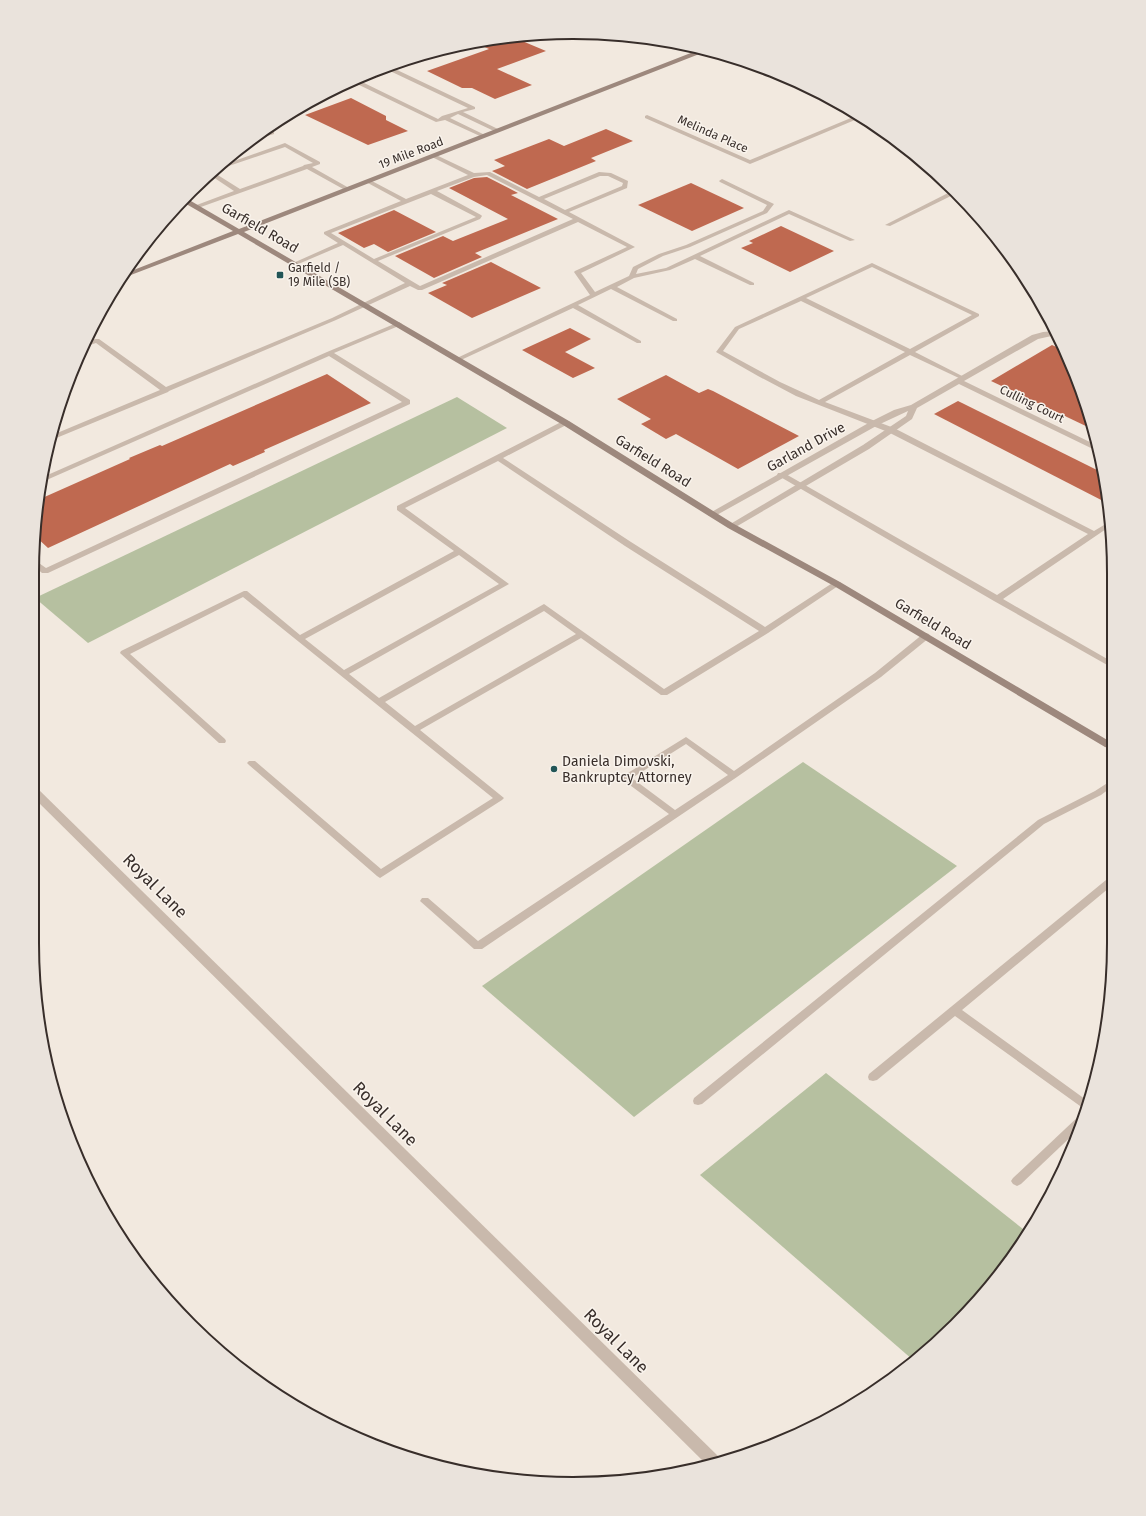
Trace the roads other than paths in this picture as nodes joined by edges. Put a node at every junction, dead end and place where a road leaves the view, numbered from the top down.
1 (696, 53) edge
2 (393, 70) edge
3 (361, 84) edge
4 (458, 112) junction
5 (444, 117) junction
6 (646, 117) dead end
7 (853, 119) edge
8 (498, 131) junction
9 (484, 136) junction
10 (434, 156) junction
11 (229, 165) edge
12 (306, 166) junction
13 (473, 175) junction
14 (216, 176) edge
15 (368, 181) junction
16 (722, 182) dead end
17 (347, 189) junction
18 (239, 191) junction
19 (433, 192) junction
20 (950, 194) edge
21 (539, 199) junction
22 (188, 202) edge
23 (406, 202) junction
24 (196, 207) junction
25 (565, 212) junction
26 (579, 219) junction
27 (888, 225) dead end
28 (238, 232) junction
29 (852, 240) dead end
30 (344, 243) junction
31 (695, 256) junction
32 (374, 261) junction
33 (294, 264) junction
34 (131, 273) edge
35 (632, 277) junction
36 (410, 283) junction
37 (752, 284) dead end
38 (612, 287) junction
39 (594, 296) junction
40 (801, 298) junction
41 (364, 304) junction
42 (573, 305) junction
43 (675, 320) dead end
44 (400, 324) junction
45 (1050, 334) edge
46 (92, 342) edge
47 (640, 342) dead end
48 (910, 352) junction
49 (329, 353) junction
50 (458, 359) junction
51 (961, 380) junction
52 (166, 390) junction
53 (820, 402) junction
54 (914, 407) junction
55 (566, 423) junction
56 (875, 423) junction
57 (891, 430) junction
58 (57, 436) edge
59 (1092, 446) edge
60 (498, 458) junction
61 (781, 475) junction
62 (48, 478) edge
63 (799, 486) junction
64 (712, 514) junction
65 (731, 526) junction
66 (1105, 527) edge
67 (1094, 534) junction
68 (460, 552) junction
69 (39, 566) edge
70 (837, 584) junction
71 (997, 599) junction
72 (765, 630) junction
73 (581, 634) junction
74 (926, 636) junction
75 (300, 638) junction
76 (1107, 662) edge
77 (343, 674) junction
78 (378, 702) junction
79 (414, 730) junction
80 (222, 741) dead end
81 (1107, 744) edge
82 (252, 762) dead end
83 (734, 775) junction
84 (1107, 786) edge
85 (39, 797) edge
86 (675, 814) junction
87 (1107, 885) edge
88 (426, 901) dead end
89 (955, 1010) junction
90 (873, 1077) dead end
91 (698, 1100) dead end
92 (1083, 1103) edge
93 (1074, 1127) edge
94 (1017, 1181) dead end
95 (711, 1459) edge

1 - 8 main road, 19 Mile Road
2 - 4 lane
3 - 5 lane
4 - 5 lane
4 - 8 lane
5 - 9 lane
6 - 7 street, Melinda Place
8 - 9 main road, 19 Mile Road
9 - 10 main road, 19 Mile Road
10 - 13 lane
10 - 15 main road, 19 Mile Road
11 - 12 lane
12 - 17 lane
12 - 18 lane
13 - 19 lane
13 - 21 lane
14 - 18 lane
15 - 17 main road, 19 Mile Road
15 - 23 lane
16 - 35 lane
17 - 28 main road, 19 Mile Road
18 - 24 lane
19 - 23 lane
19 - 32 lane
20 - 27 street
21 - 25 lane
21 - 25 lane
22 - 24 main road, Garfield Road
23 - 30 lane
24 - 28 main road, Garfield Road
25 - 26 lane
26 - 36 lane
26 - 39 lane
28 - 33 main road, Garfield Road
28 - 34 main road, 19 Mile Road
29 - 31 lane
30 - 32 lane
30 - 33 lane
31 - 35 lane
31 - 37 lane
32 - 36 lane
33 - 41 main road, Garfield Road
35 - 38 lane
36 - 41 lane
38 - 39 lane
38 - 43 lane
39 - 42 lane
40 - 48 lane
40 - 48 lane
40 - 53 lane
41 - 44 main road, Garfield Road
41 - 52 lane
42 - 47 lane
42 - 50 lane
44 - 49 lane
44 - 50 main road, Garfield Road
45 - 51 street, Garland Drive
46 - 52 lane
48 - 51 lane
48 - 53 lane
49 - 62 lane
49 - 69 lane
50 - 55 main road, Garfield Road
51 - 54 street, Garland Drive
51 - 59 street, Culling Court
52 - 58 lane
53 - 56 lane
54 - 56 street, Garland Drive
54 - 57 street, Garland Drive
55 - 60 lane
55 - 64 main road, Garfield Road
56 - 57 lane
56 - 61 street, Garland Drive
57 - 63 street, Garland Drive
57 - 67 lane
60 - 68 lane
60 - 72 lane
61 - 63 lane
61 - 64 street, Garland Drive
63 - 65 street, Garland Drive
63 - 71 lane
64 - 65 main road, Garfield Road
65 - 70 main road, Garfield Road
66 - 67 lane
67 - 71 lane
68 - 75 lane
68 - 77 lane
70 - 72 lane
70 - 74 main road, Garfield Road
71 - 76 lane
72 - 73 lane
73 - 78 lane
73 - 79 lane
74 - 81 main road, Garfield Road
74 - 83 lane
75 - 77 lane
75 - 80 lane
77 - 78 lane
78 - 79 lane
79 - 82 lane
83 - 86 lane
83 - 86 lane
84 - 91 lane
85 - 95 street, Royal Lane
86 - 88 lane
87 - 89 lane
89 - 90 lane
89 - 92 lane
93 - 94 lane

